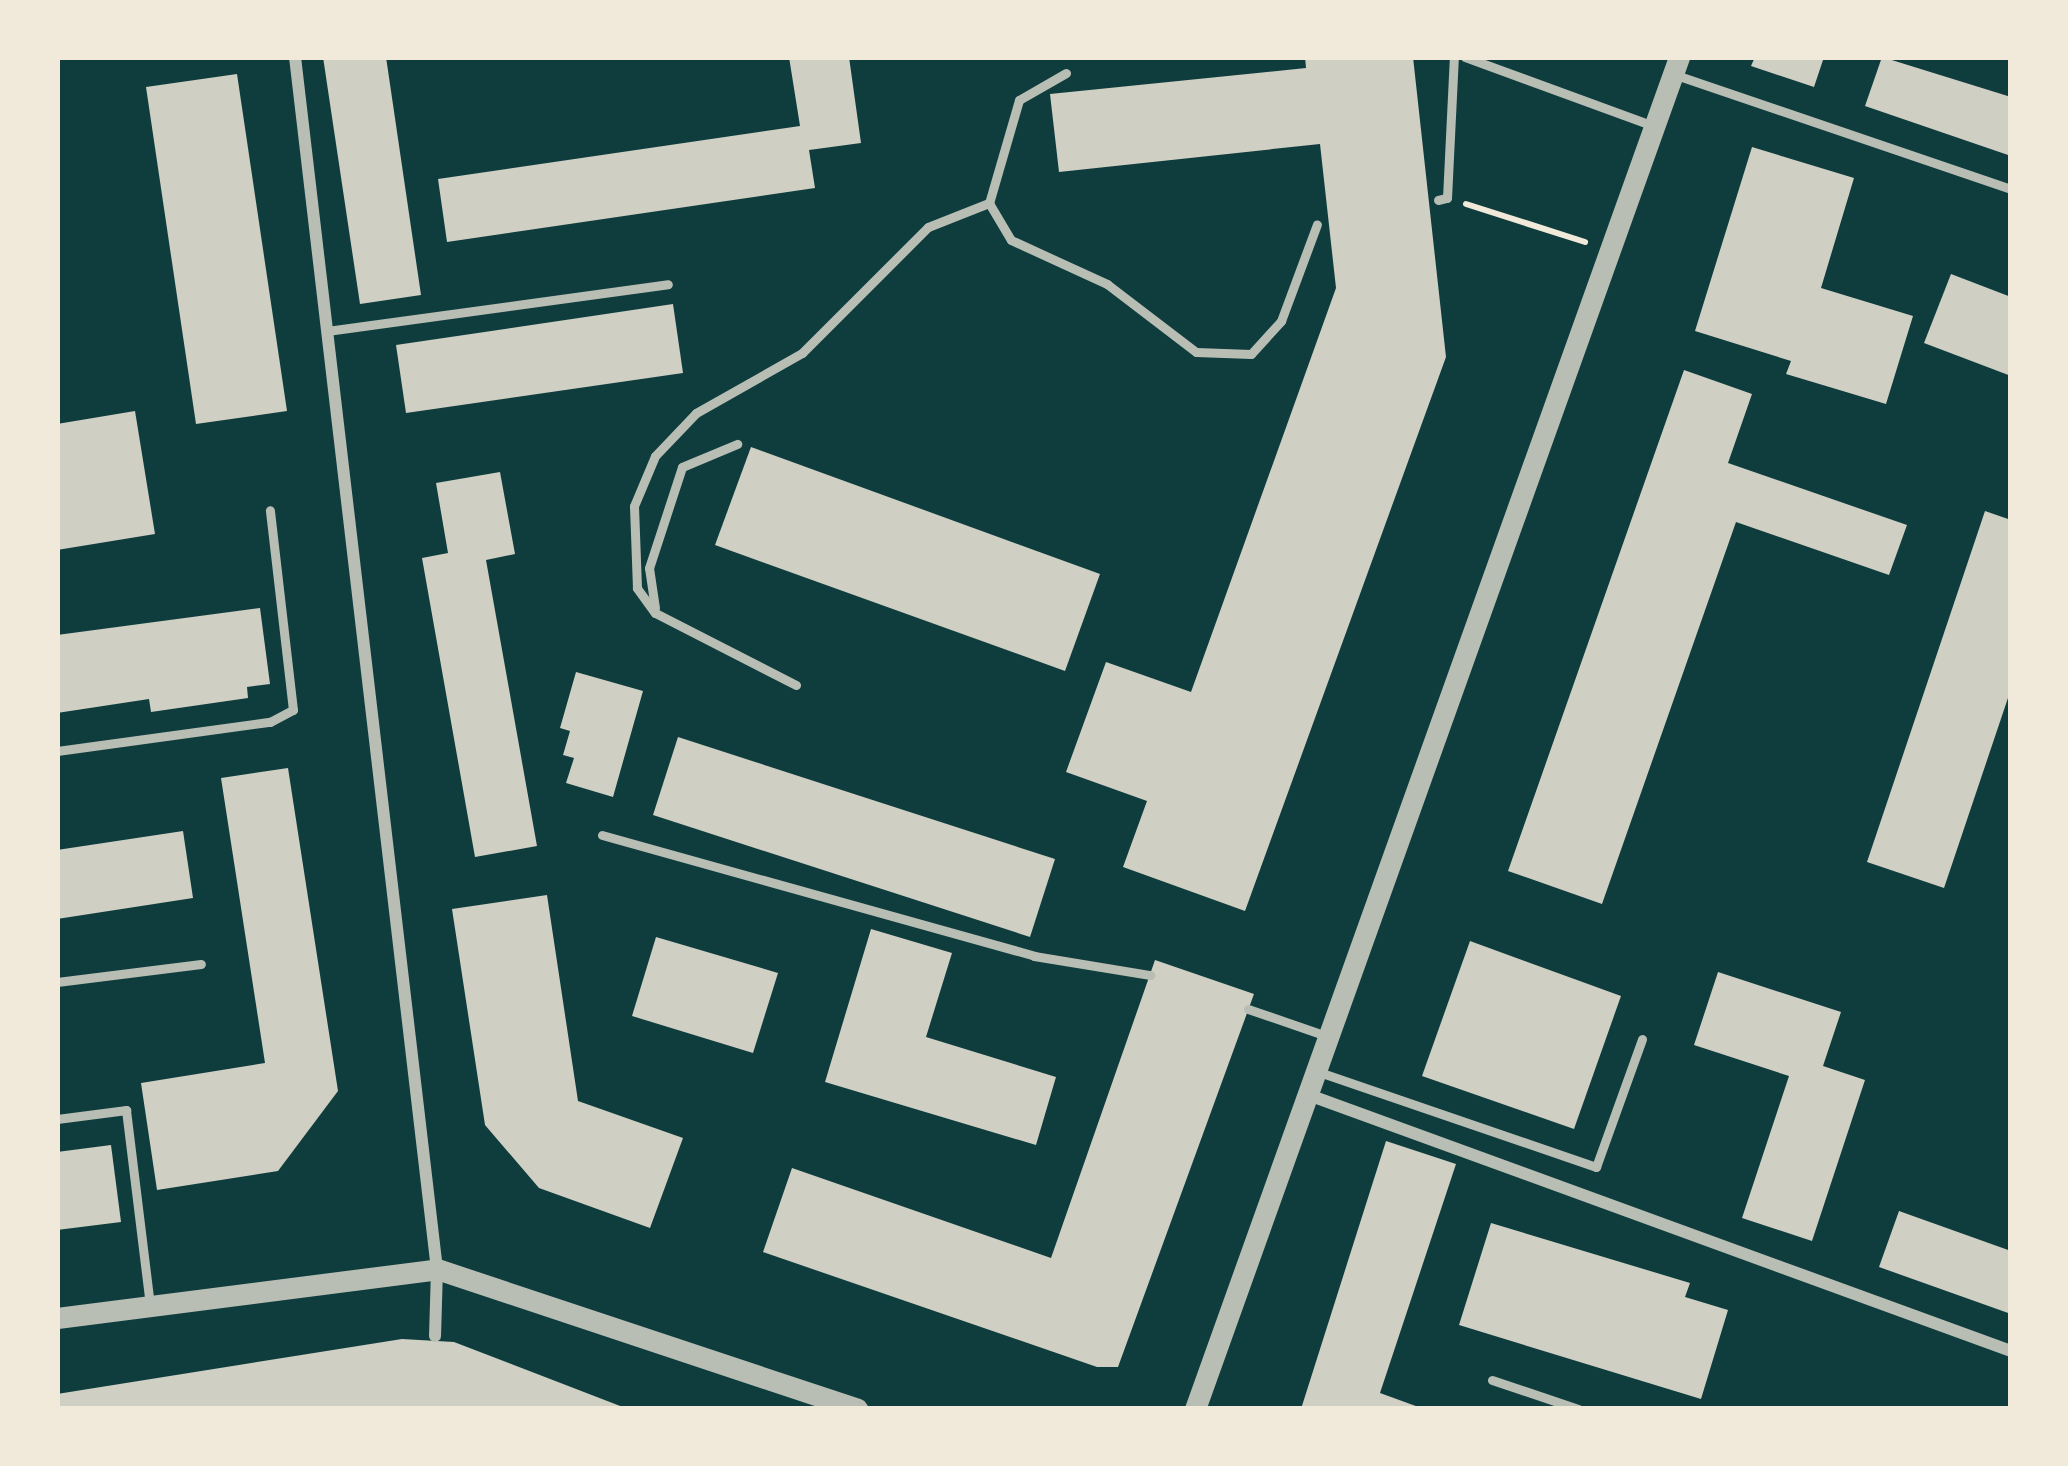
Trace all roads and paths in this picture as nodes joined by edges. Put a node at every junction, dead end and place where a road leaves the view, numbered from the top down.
1 (296, 57) edge
2 (1454, 57) edge
3 (1465, 57) edge
4 (1676, 65) edge
5 (1066, 73) dead end
6 (1655, 127) junction
7 (2011, 189) edge
8 (1442, 199) joint
9 (989, 203) junction
10 (1317, 224) dead end
11 (1611, 250) junction
12 (668, 284) dead end
13 (327, 331) junction
14 (737, 444) dead end
15 (270, 510) dead end
16 (656, 613) junction
17 (796, 685) dead end
18 (57, 751) edge
19 (602, 835) dead end
20 (201, 964) dead end
21 (1150, 975) dead end
22 (57, 982) edge
23 (1248, 1009) dead end
24 (1324, 1036) junction
25 (1642, 1040) dead end
26 (1314, 1070) junction
27 (1306, 1094) junction
28 (57, 1119) edge
29 (437, 1269) junction
30 (150, 1306) junction
31 (57, 1318) edge
32 (435, 1336) dead end
33 (2011, 1351) edge
34 (1492, 1380) dead end
35 (856, 1409) edge
36 (1195, 1409) edge
37 (1578, 1409) edge

1 - 13 street
2 - 8 lane
3 - 6 lane
4 - 6 street
4 - 7 lane
5 - 9 lane
6 - 11 street
8 - 11 path
9 - 10 lane
9 - 16 lane
11 - 24 street
12 - 13 lane
13 - 29 street
14 - 16 lane
15 - 18 lane
16 - 17 lane
19 - 21 lane
20 - 22 lane
23 - 24 lane
24 - 26 street
25 - 26 lane
26 - 27 street
27 - 33 street
27 - 36 street
28 - 30 lane
29 - 30 street
29 - 32 street
29 - 35 street
30 - 31 street
34 - 37 lane

